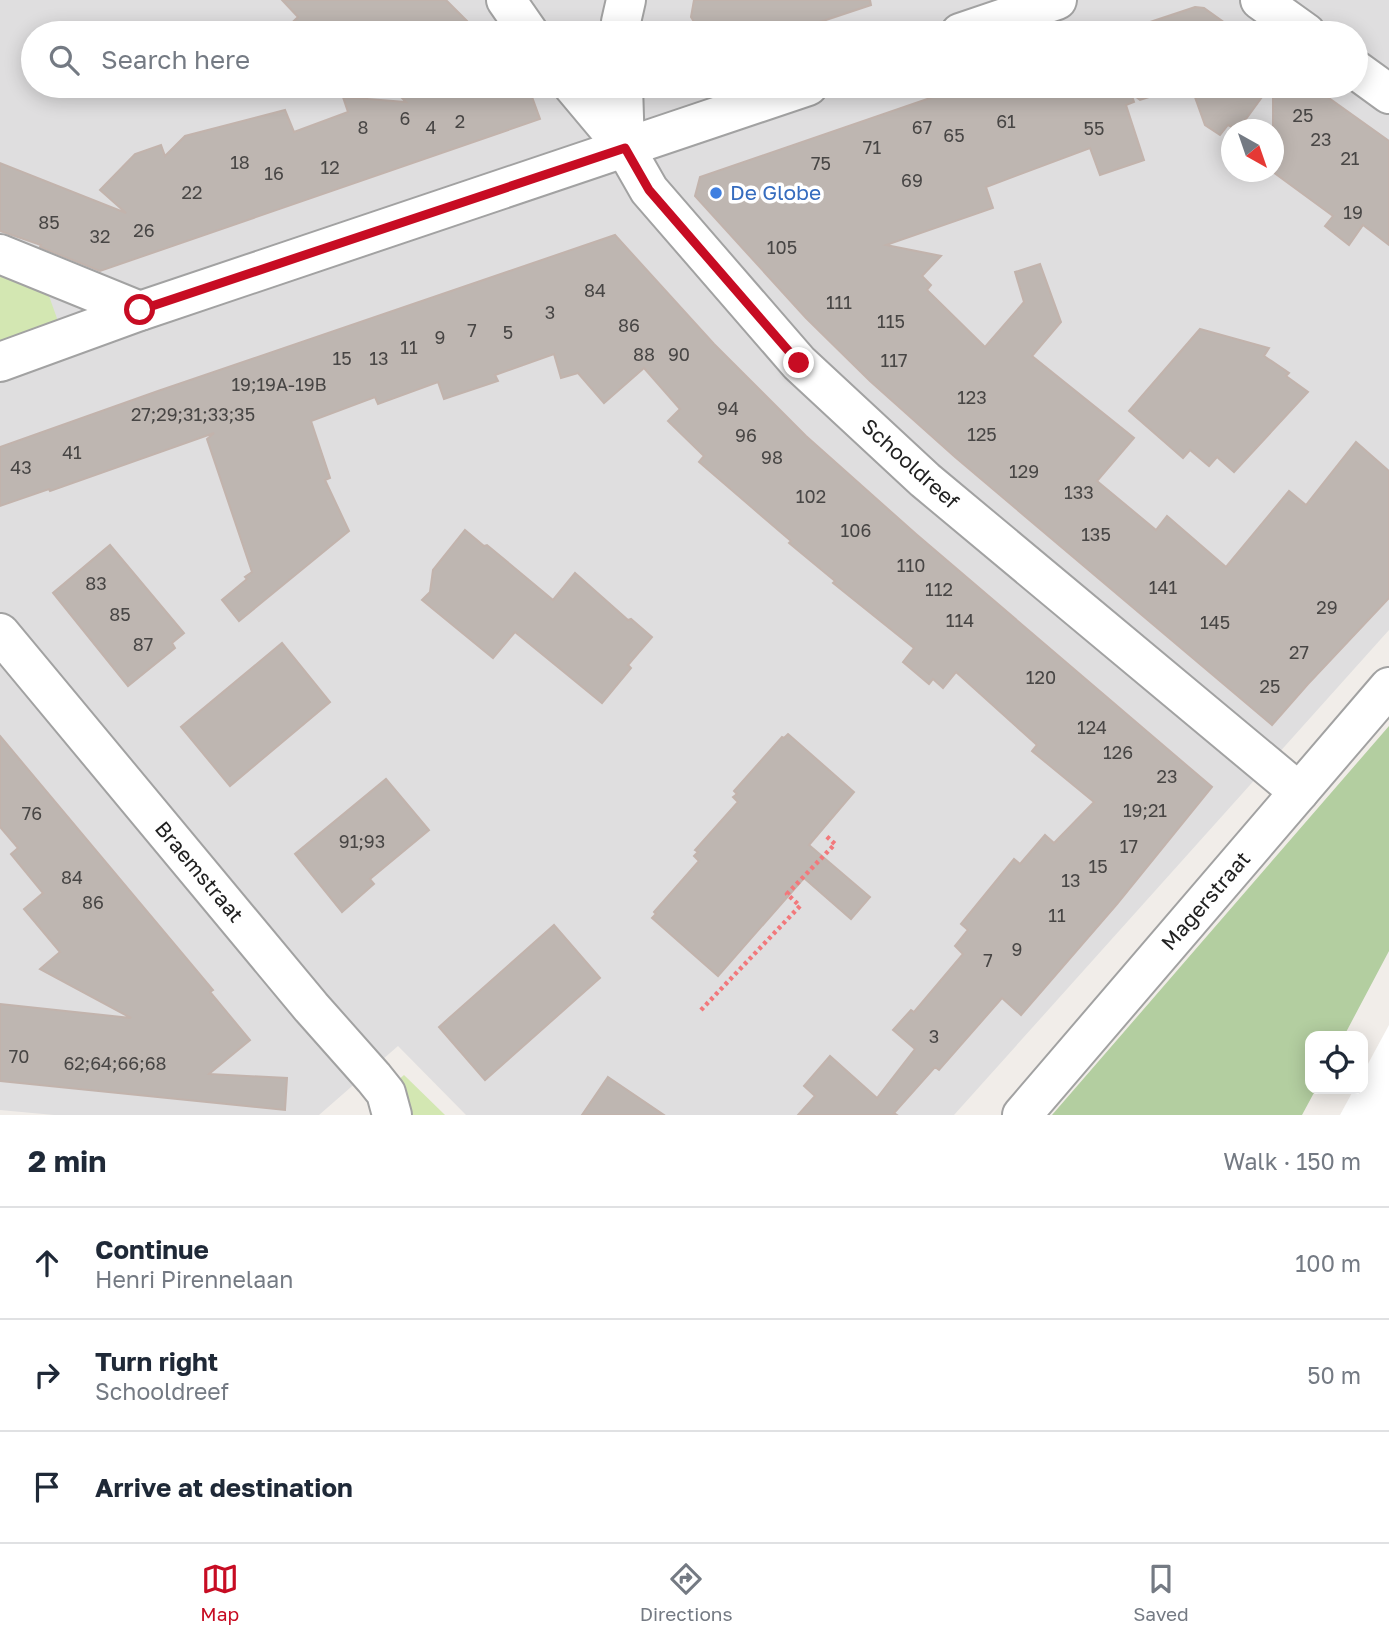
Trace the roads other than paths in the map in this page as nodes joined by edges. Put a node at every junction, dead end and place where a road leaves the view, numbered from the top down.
1 (506, 0) edge
2 (626, 0) edge
3 (1056, 0) edge
4 (1259, 0) edge
5 (521, 21) edge
6 (621, 21) edge
7 (995, 21) edge
8 (1289, 21) edge
9 (1368, 78) edge
10 (1389, 94) edge
11 (583, 98) edge
12 (623, 98) edge
13 (773, 98) edge
14 (625, 148) junction
15 (0, 254) edge
16 (140, 310) junction
17 (0, 362) edge
18 (0, 633) edge
19 (1389, 687) edge
20 (1299, 792) junction
21 (391, 1115) edge
22 (1022, 1115) edge

1 - 5 street
2 - 6 street
3 - 7 street
4 - 8 street
9 - 10 street
11 - 14 street, Schooldreef
12 - 14 street
13 - 14 street
14 - 16 street
14 - 20 street, Schooldreef
15 - 16 street
16 - 17 street
18 - 21 street, Braemstraat
19 - 20 street, Magerstraat
20 - 22 street, Magerstraat

